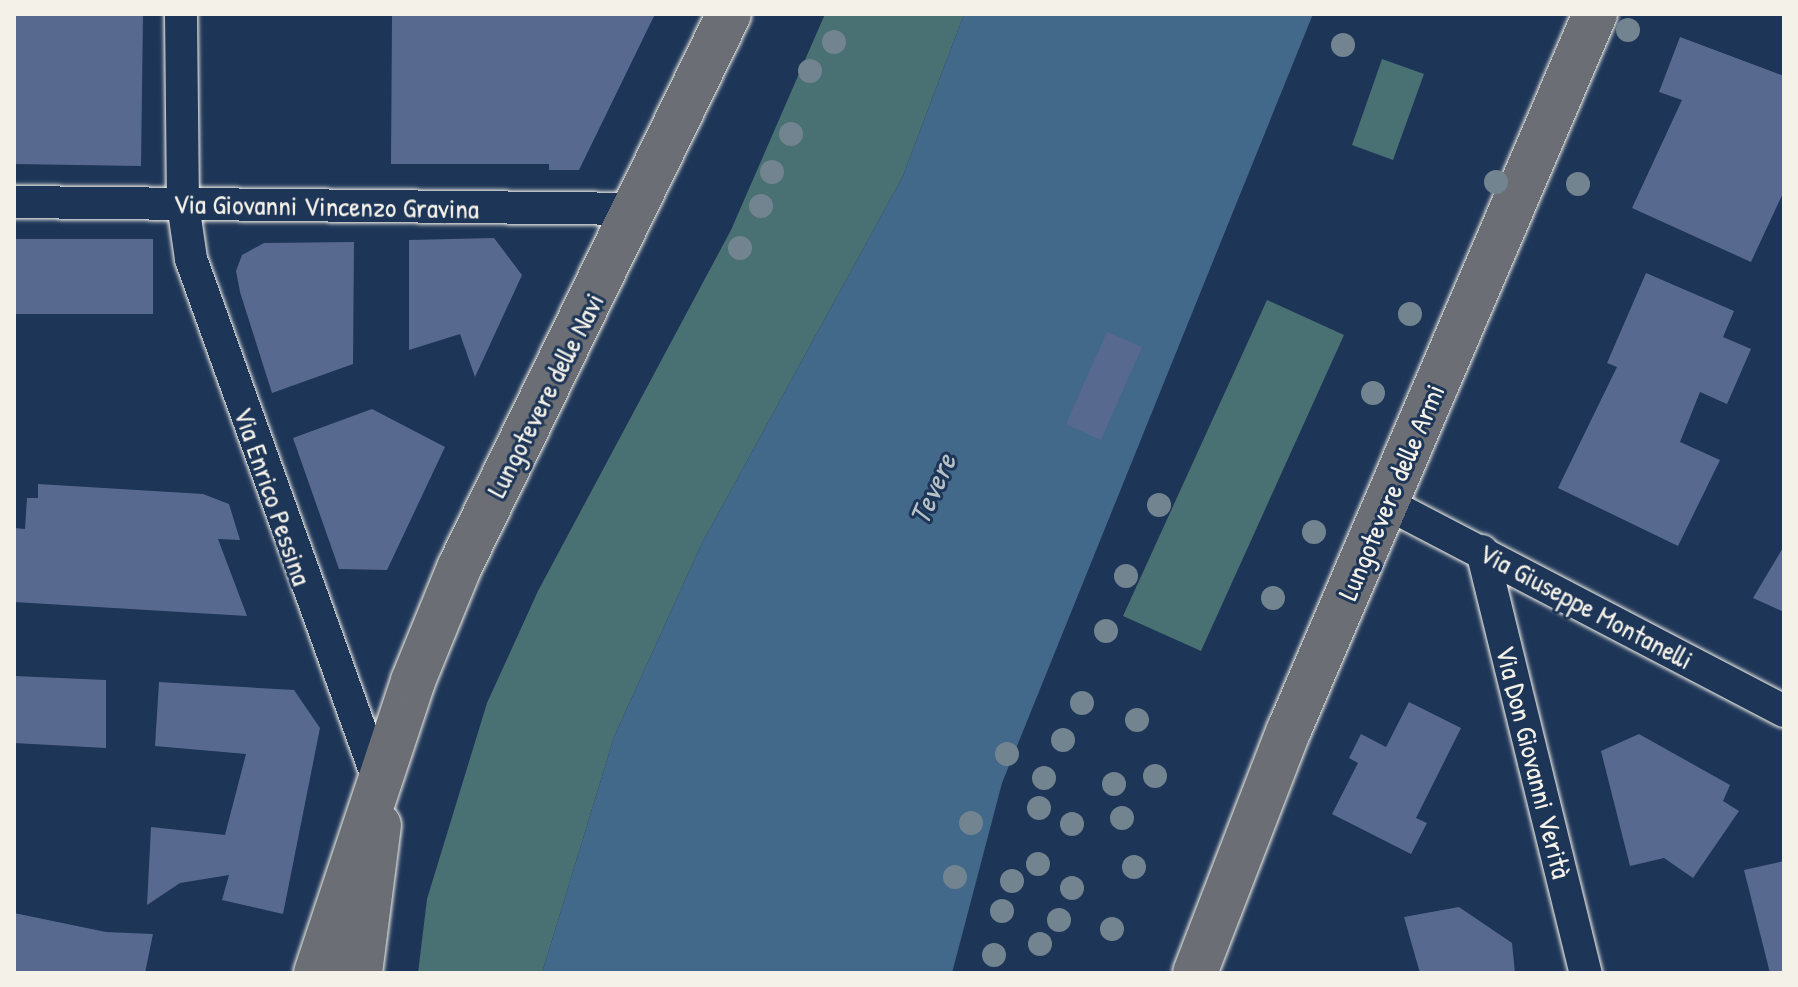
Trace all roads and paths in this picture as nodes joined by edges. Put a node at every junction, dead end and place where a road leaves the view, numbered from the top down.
1 (181, 14) edge
2 (729, 14) edge
3 (1595, 14) edge
4 (14, 202) edge
5 (183, 204) junction
6 (638, 209) junction
7 (1386, 503) junction
8 (1482, 551) junction
9 (1784, 711) edge
10 (379, 782) junction
11 (327, 927) junction
12 (291, 973) edge
13 (316, 973) edge
14 (360, 973) edge
15 (1195, 973) edge
16 (1586, 973) edge

1 - 5 street, Via Enrico Pessina
2 - 6 main road, Lungotevere delle Navi
3 - 7 main road, Lungotevere delle Armi
4 - 5 street, Via Giovanni Vincenzo Gravina
5 - 6 street, Via Giovanni Vincenzo Gravina
5 - 10 street, Via Enrico Pessina
6 - 10 main road, Lungotevere delle Navi
7 - 8 street, Via Giuseppe Montanelli
7 - 15 main road, Lungotevere delle Armi
8 - 9 street, Via Giuseppe Montanelli
8 - 16 street, Via Don Giovanni Verità
10 - 11 main road, Lungotevere delle Navi
10 - 14 main road, Lungotevere delle Navi
11 - 12 main road
11 - 13 main road, Lungotevere delle Navi

